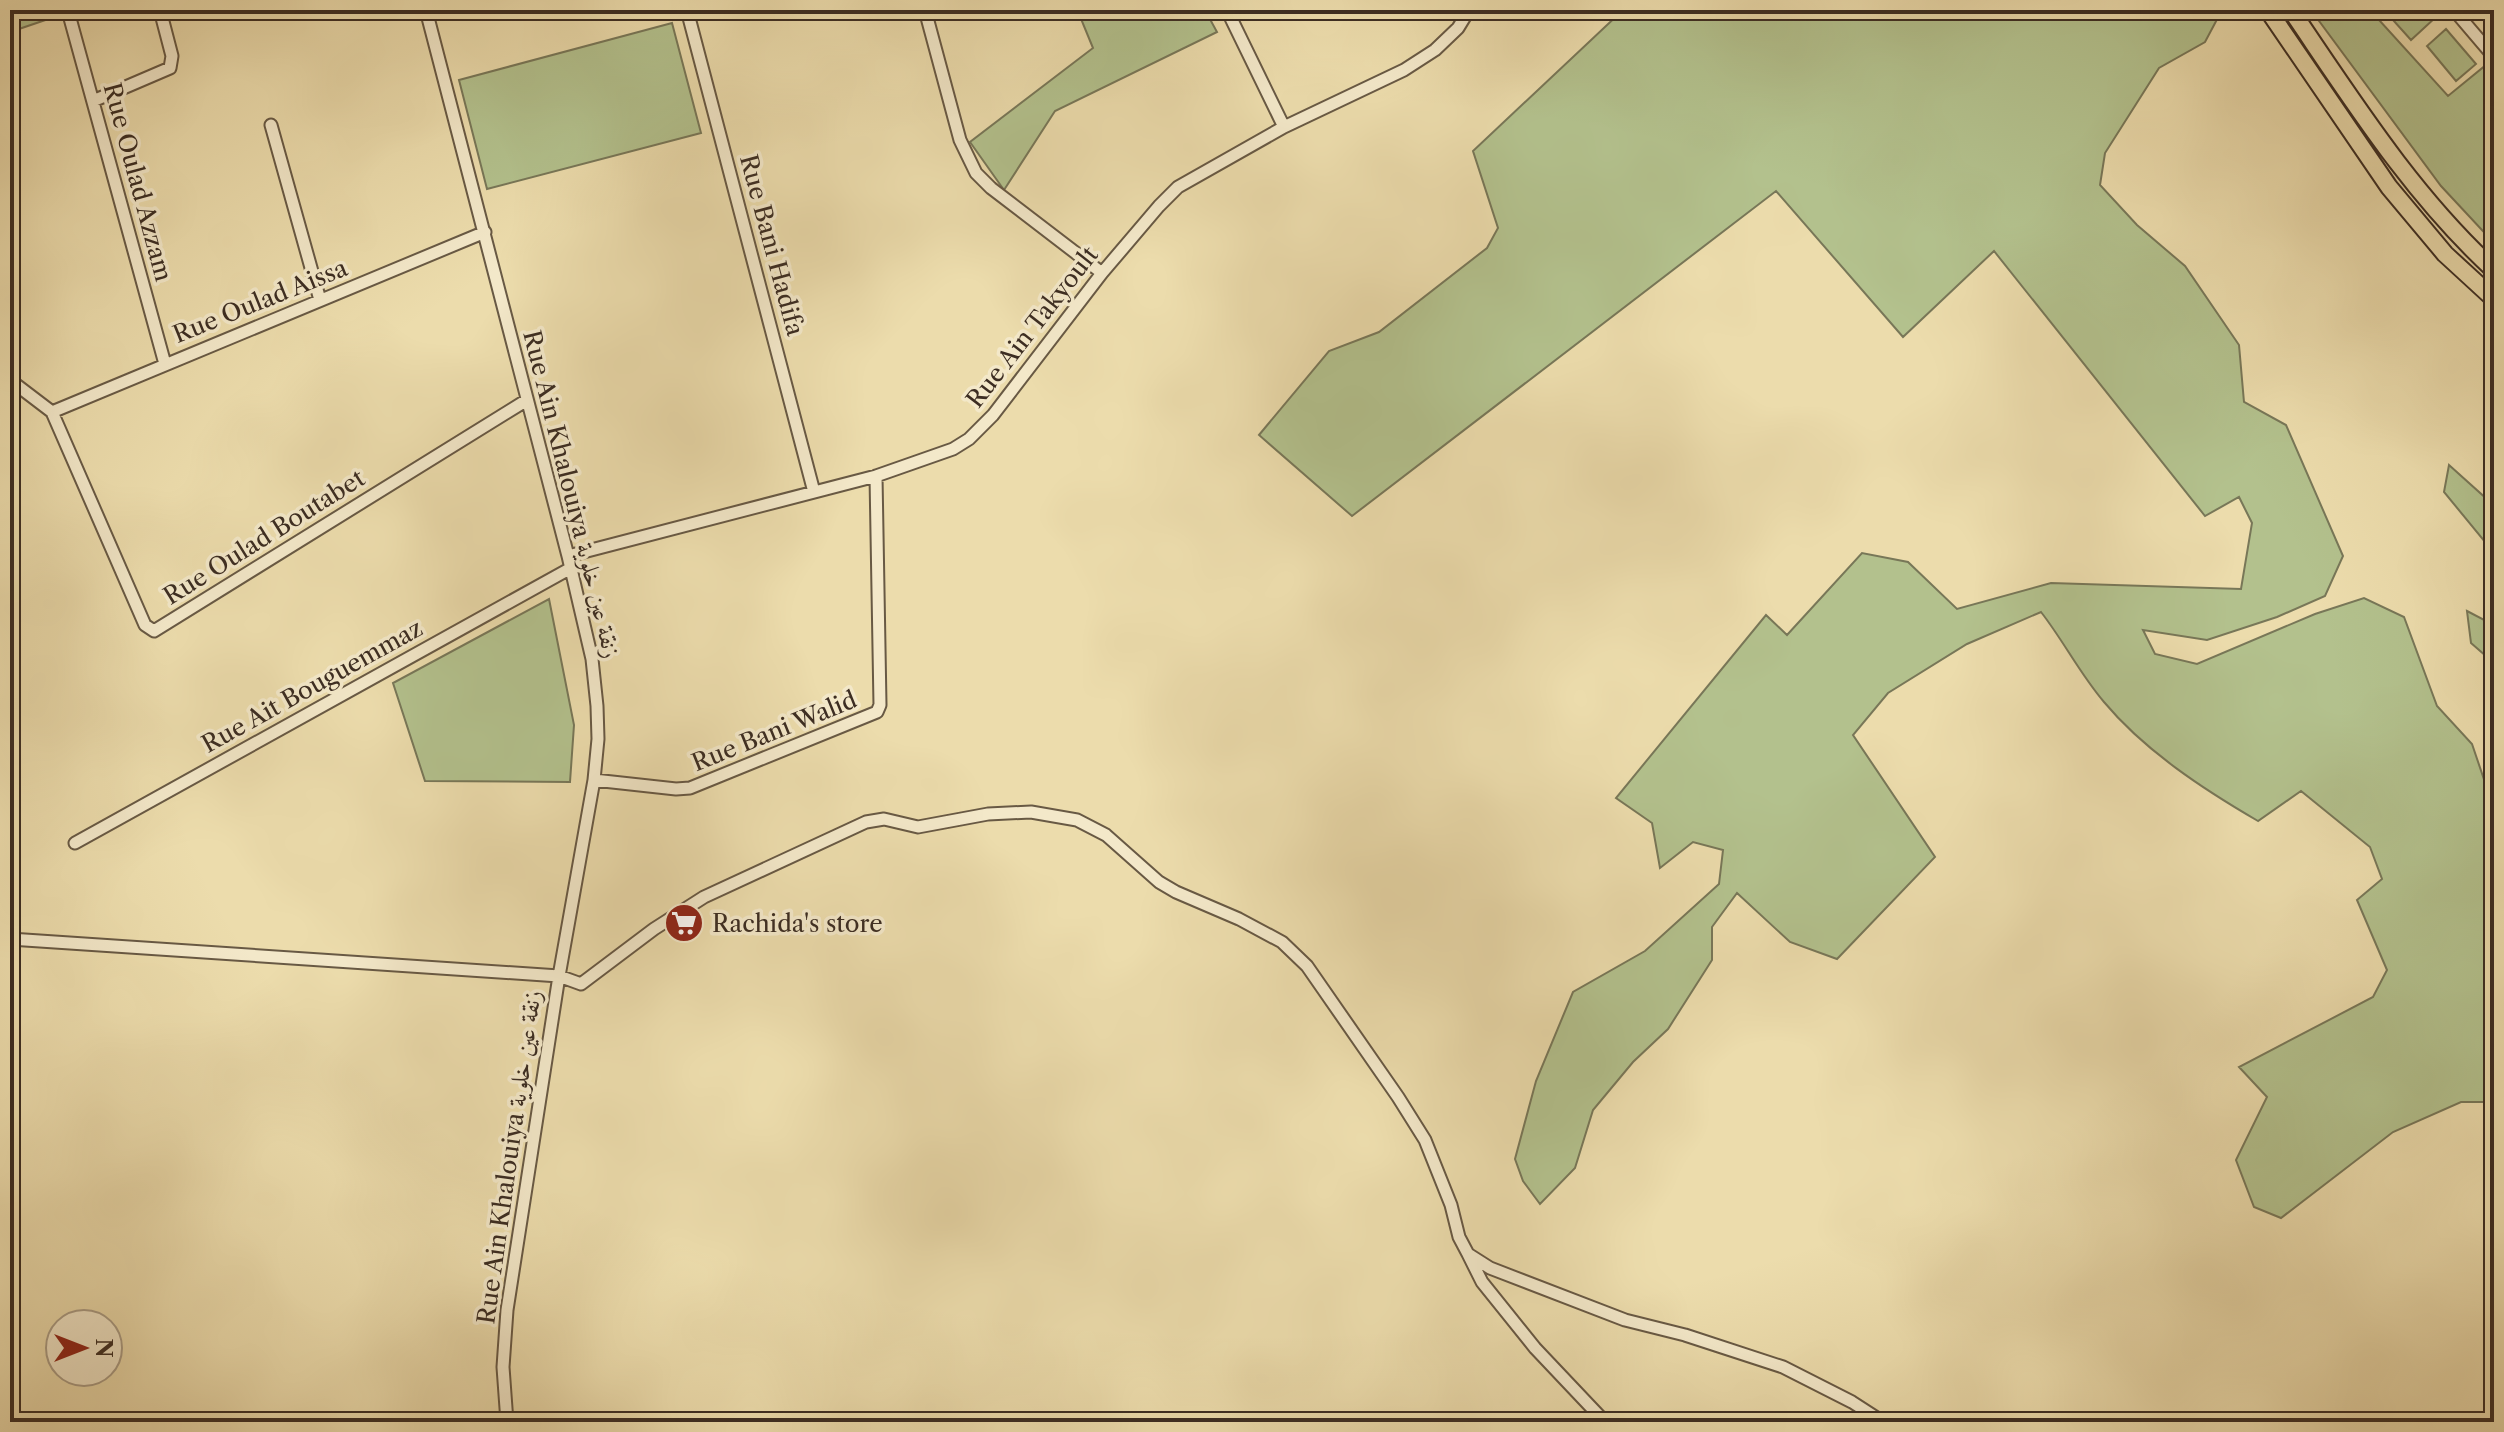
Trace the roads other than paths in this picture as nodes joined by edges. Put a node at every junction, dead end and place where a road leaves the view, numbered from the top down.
1 (160, 10) edge
2 (426, 10) edge
3 (687, 10) edge
4 (925, 10) edge
5 (1227, 10) edge
6 (1469, 10) edge
7 (2268, 10) edge
8 (2291, 10) edge
9 (2454, 10) edge
10 (68, 11) edge
11 (2494, 57) edge
12 (93, 101) junction
13 (271, 125) dead end
14 (1284, 127) junction
15 (485, 232) junction
16 (2494, 270) edge
17 (1102, 273) junction
18 (2494, 299) edge
19 (320, 300) junction
20 (165, 364) junction
21 (10, 380) edge
22 (527, 400) junction
23 (52, 412) junction
24 (876, 476) junction
25 (814, 492) junction
26 (570, 562) junction
27 (594, 780) junction
28 (75, 843) dead end
29 (10, 939) edge
30 (559, 976) junction
31 (1468, 1254) junction
32 (507, 1422) edge
33 (1605, 1422) edge
34 (1883, 1422) edge

1 - 12 street
2 - 15 street, Rue Ain Khalouiya زنقة عين خلوية
3 - 25 street, Rue Bani Hadifa
4 - 17 street
5 - 14 street
6 - 14 street, Rue Ain Takyoult
7 - 18 highway
8 - 16 highway
9 - 11 street
10 - 12 street, Rue Oulad Azzam
12 - 20 street, Rue Oulad Azzam
13 - 19 street
14 - 17 street, Rue Ain Takyoult
15 - 19 street, Rue Oulad Aissa
15 - 22 street, Rue Ain Khalouiya زنقة عين خلوية
17 - 24 street, Rue Ain Takyoult
19 - 20 street, Rue Oulad Aissa
20 - 23 street, Rue Oulad Aissa
21 - 23 street, Rue Oulad Boutabet
22 - 23 street, Rue Oulad Boutabet
22 - 26 street, Rue Ain Khalouiya زنقة عين خلوية
24 - 25 street, Rue Ain Takyoult
24 - 27 street, Rue Bani Walid
25 - 26 street, Rue Ain Takyoult
26 - 27 street, Rue Ain Khalouiya زنقة عين خلوية
26 - 28 street, Rue Ait Bouguemmaz
27 - 30 street, Rue Ain Khalouiya زنقة عين خلوية
29 - 30 street
30 - 31 street
30 - 32 street, Rue Ain Khalouiya زنقة عين خلوية
31 - 33 street
31 - 34 street

